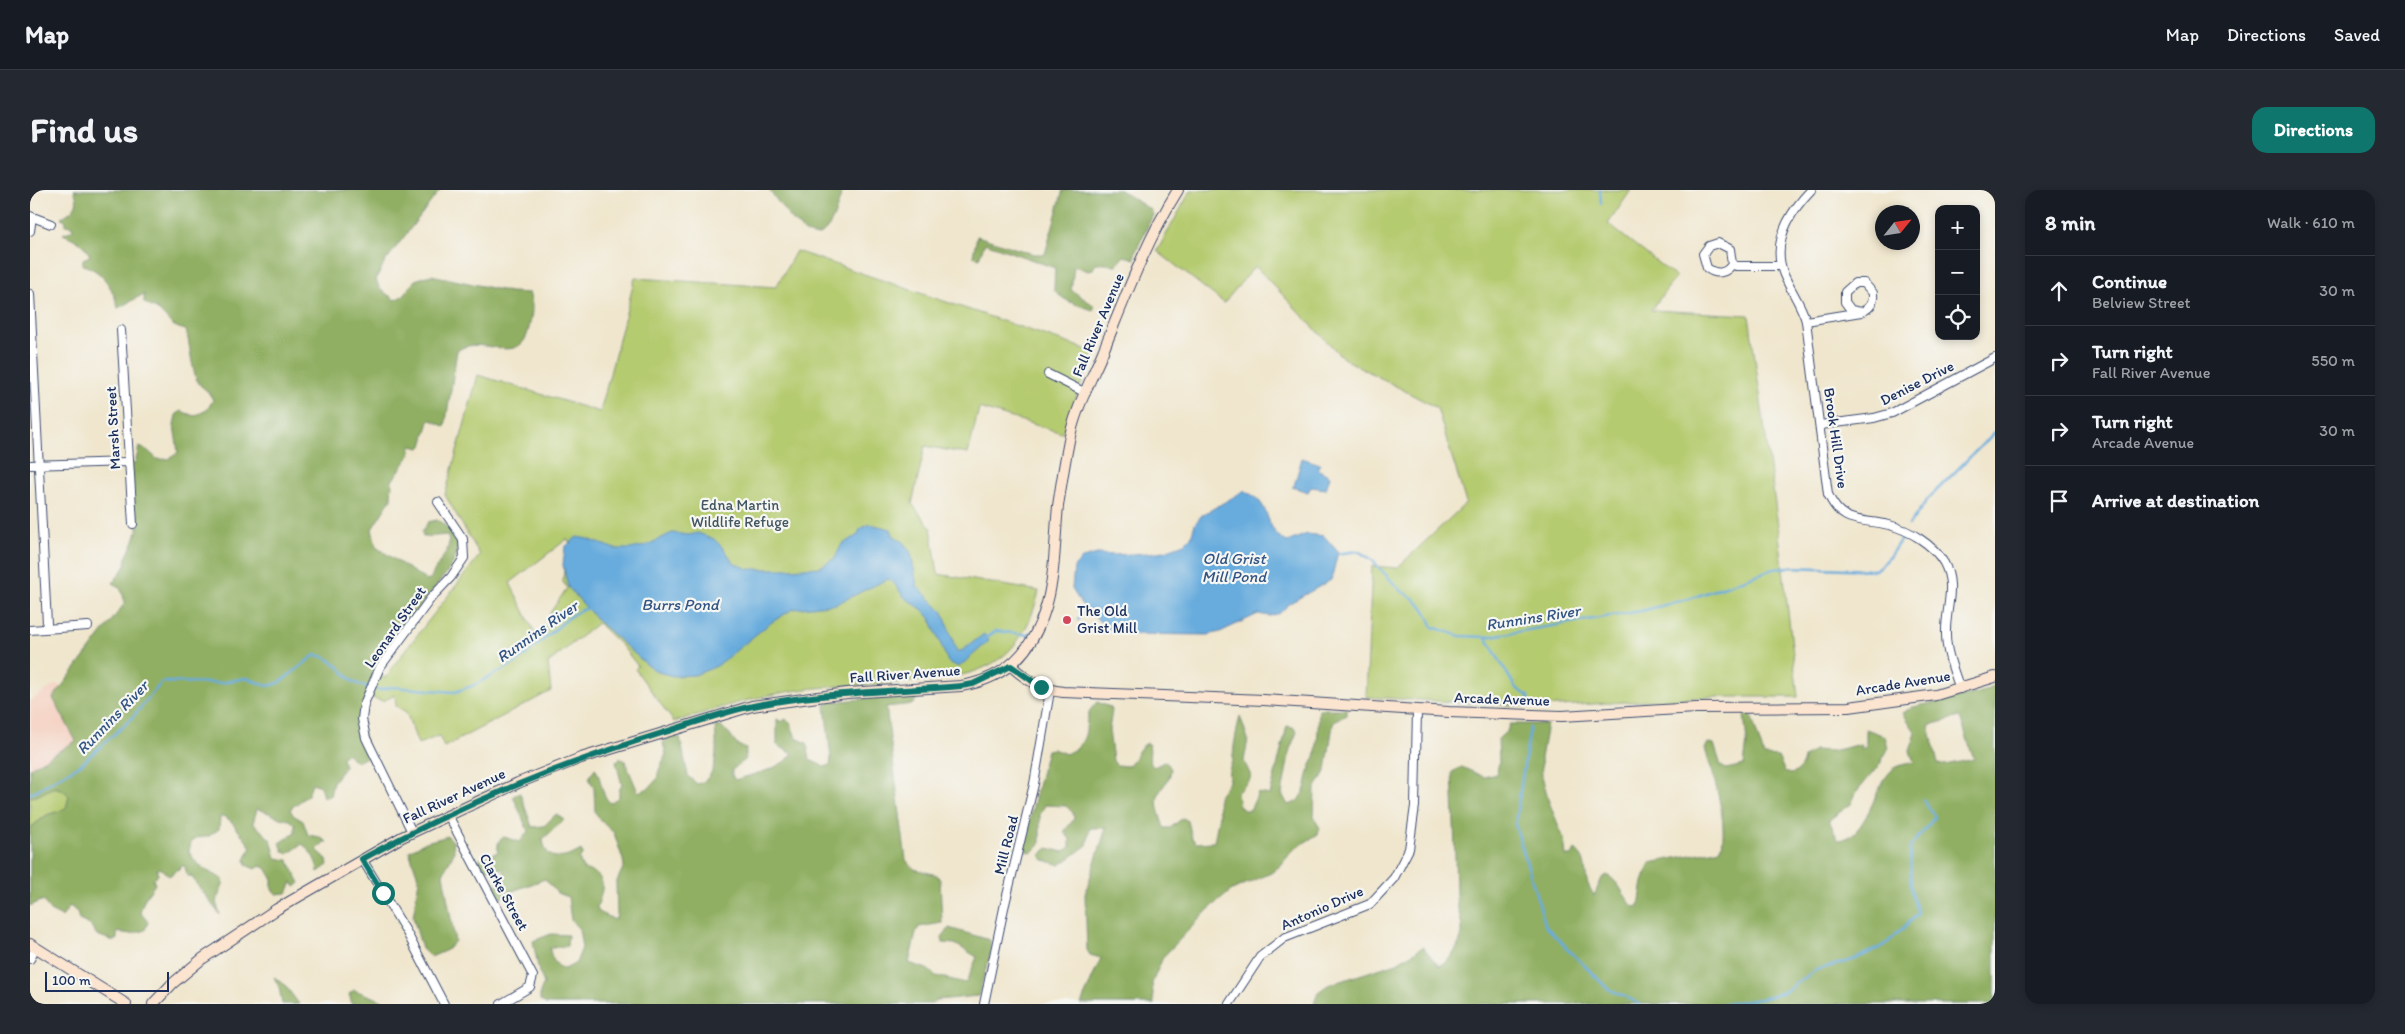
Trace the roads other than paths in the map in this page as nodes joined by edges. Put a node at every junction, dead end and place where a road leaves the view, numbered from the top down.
1 (1178, 190) edge
2 (1811, 190) edge
3 (31, 216) edge
4 (51, 224) dead end
5 (30, 231) edge
6 (1732, 264) dead end
7 (1781, 266) junction
8 (30, 294) edge
9 (1844, 297) junction
10 (1861, 312) junction
11 (1830, 317) junction
12 (1806, 321) junction
13 (121, 330) dead end
14 (1995, 358) edge
15 (1048, 374) dead end
16 (1086, 393) junction
17 (1820, 425) junction
18 (128, 462) junction
19 (30, 465) edge
20 (40, 465) junction
21 (438, 502) dead end
22 (133, 524) dead end
23 (88, 626) dead end
24 (45, 628) junction
25 (30, 630) edge
26 (1011, 666) junction
27 (1995, 677) edge
28 (1960, 690) junction
29 (1050, 691) junction
30 (1417, 710) junction
31 (448, 815) junction
32 (412, 832) junction
33 (362, 859) junction
34 (33, 946) edge
35 (30, 959) edge
36 (126, 1004) edge
37 (153, 1004) edge
38 (444, 1004) edge
39 (501, 1004) edge
40 (984, 1004) edge
41 (1229, 1004) edge

1 - 16 main road, Fall River Avenue
2 - 7 street, Brook Hill Drive
3 - 4 street
3 - 5 street
6 - 7 street
7 - 12 street, Brook Hill Drive
8 - 20 street
9 - 10 street
9 - 10 street
9 - 11 street
10 - 11 street
11 - 12 street
12 - 17 street, Brook Hill Drive
13 - 18 street, Marsh Street
14 - 17 street, Denise Drive
15 - 16 street
16 - 26 main road, Fall River Avenue
17 - 28 street, Brook Hill Drive
18 - 20 street
18 - 22 street, Marsh Street
19 - 20 street
20 - 24 street
21 - 32 street, Leonard Street
23 - 24 street
24 - 25 street
26 - 29 main road, Arcade Avenue
26 - 31 main road, Fall River Avenue
27 - 28 main road, Arcade Avenue
28 - 30 main road, Arcade Avenue
29 - 30 main road, Arcade Avenue
29 - 40 street, Mill Road
30 - 41 street, Antonio Drive
31 - 32 main road, Fall River Avenue
31 - 39 street, Clarke Street
32 - 33 main road, Fall River Avenue
33 - 37 main road, Fall River Avenue
33 - 38 street
34 - 35 street
34 - 36 main road

